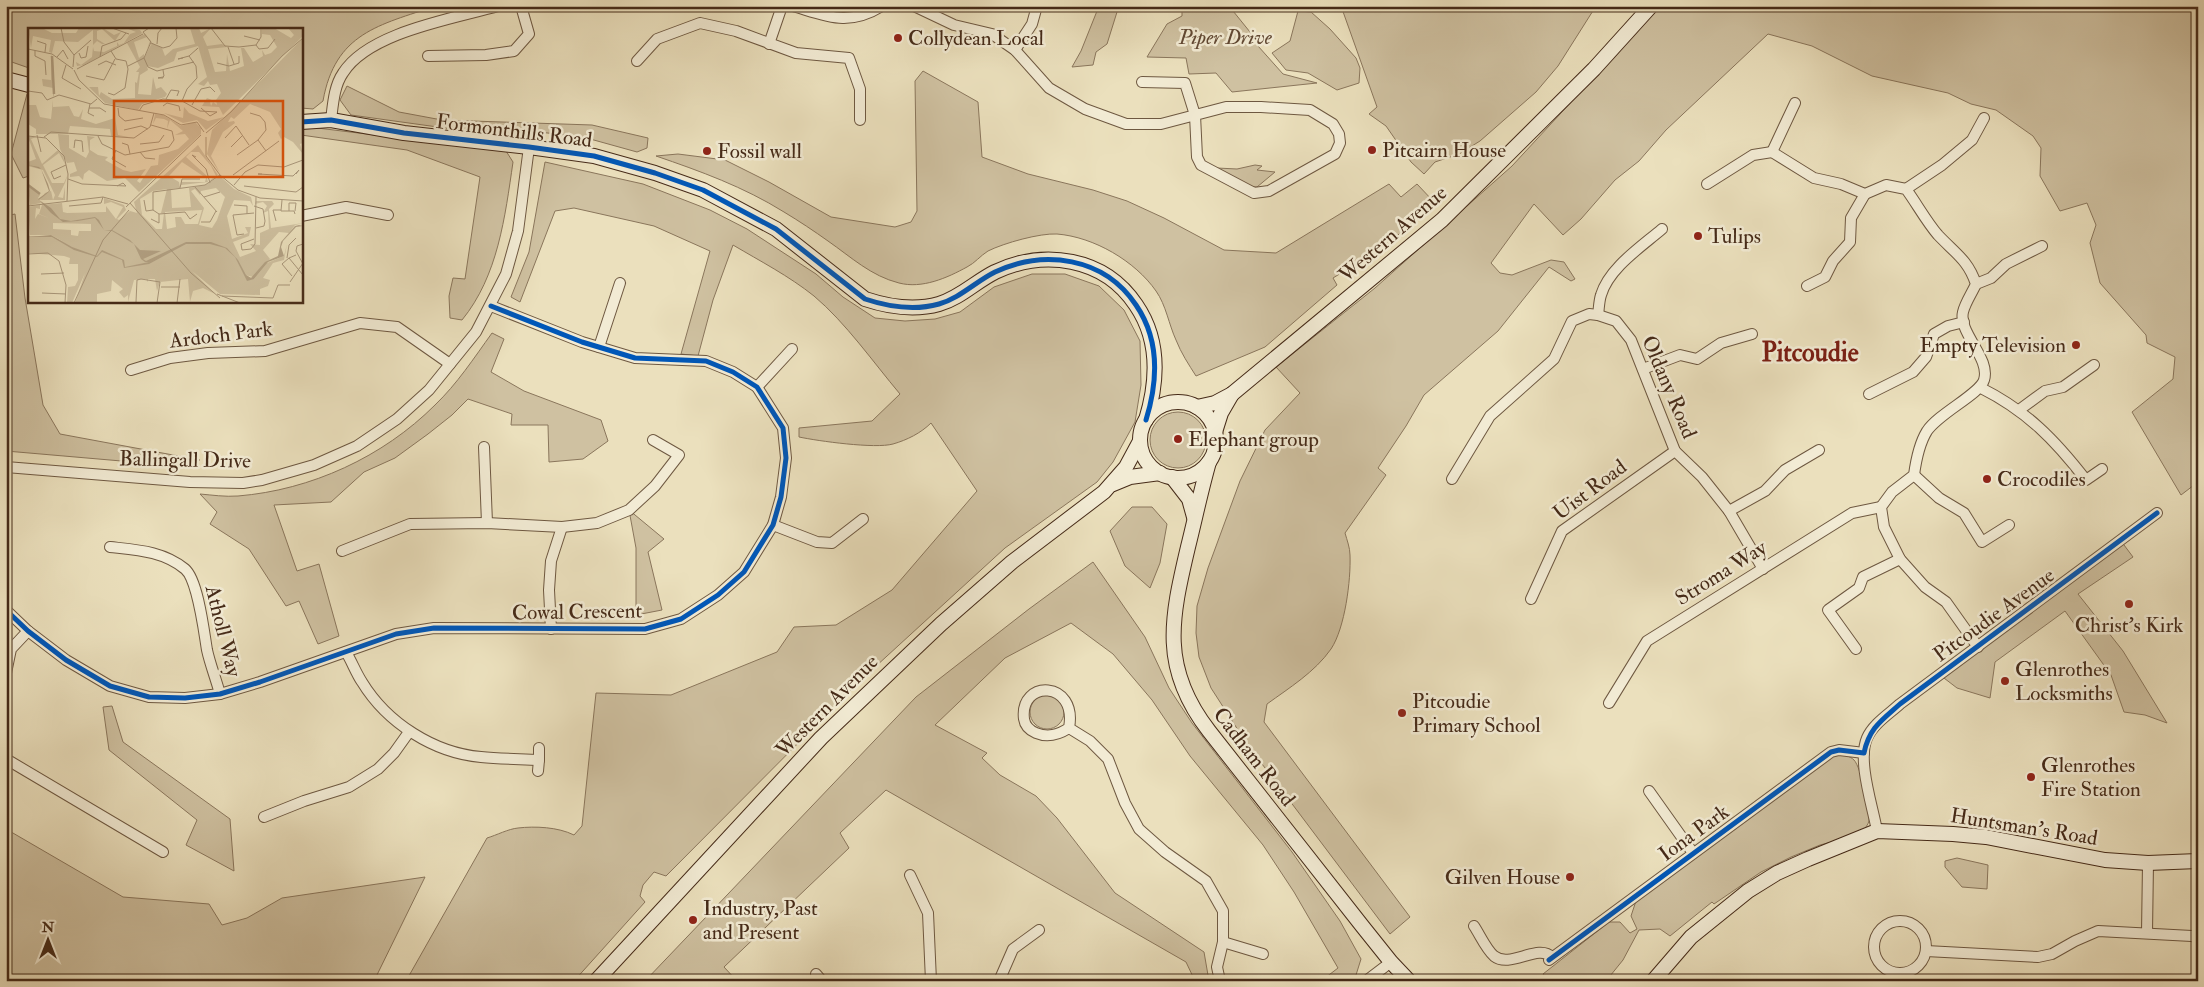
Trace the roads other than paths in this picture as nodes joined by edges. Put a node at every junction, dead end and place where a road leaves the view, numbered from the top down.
1 (498, 6) edge
2 (521, 6) edge
3 (782, 6) edge
4 (793, 6) edge
5 (882, 6) edge
6 (914, 6) edge
7 (1037, 6) edge
8 (1651, 6) edge
9 (769, 44) junction
10 (1015, 50) junction
11 (428, 56) dead end
12 (637, 61) dead end
13 (6, 79) edge
14 (1142, 82) dead end
15 (28, 85) edge
16 (1795, 102) dead end
17 (1195, 115) junction
18 (1984, 118) dead end
19 (331, 120) junction
20 (860, 120) dead end
21 (302, 122) edge
22 (529, 147) junction
23 (1772, 152) junction
24 (1708, 184) dead end
25 (1906, 189) junction
26 (1865, 194) junction
27 (388, 215) dead end
28 (302, 216) edge
29 (1662, 229) dead end
30 (2042, 246) dead end
31 (620, 283) dead end
32 (1976, 284) junction
33 (1807, 286) dead end
34 (491, 306) junction
35 (1598, 315) junction
36 (1964, 322) junction
37 (1752, 334) dead end
38 (599, 347) junction
39 (792, 349) dead end
40 (450, 364) junction
41 (2094, 365) dead end
42 (1643, 369) junction
43 (132, 370) dead end
44 (1155, 370) junction
45 (757, 387) junction
46 (1981, 388) junction
47 (1232, 394) junction
48 (1869, 394) dead end
49 (1178, 402) junction
50 (1197, 407) junction
51 (2019, 410) junction
52 (1146, 420) junction
53 (1215, 432) junction
54 (653, 440) dead end
55 (1140, 441) junction
56 (484, 447) dead end
57 (1818, 450) dead end
58 (1675, 451) junction
59 (1209, 462) junction
60 (6, 468) edge
61 (2102, 469) dead end
62 (1166, 475) junction
63 (1914, 475) junction
64 (1452, 479) dead end
65 (1111, 485) junction
66 (1880, 507) junction
67 (1729, 511) junction
68 (2157, 514) dead end
69 (1194, 518) junction
70 (863, 519) dead end
71 (487, 523) junction
72 (773, 525) junction
73 (2009, 525) dead end
74 (562, 527) junction
75 (110, 548) dead end
76 (342, 551) dead end
77 (1900, 560) junction
78 (1763, 569) junction
79 (1531, 599) dead end
80 (6, 610) edge
81 (551, 629) junction
82 (28, 631) junction
83 (1978, 647) junction
84 (1856, 649) dead end
85 (346, 652) junction
86 (6, 673) edge
87 (220, 694) junction
88 (1609, 703) dead end
89 (1069, 728) junction
90 (409, 732) junction
91 (539, 748) dead end
92 (1864, 752) junction
93 (6, 759) edge
94 (539, 760) junction
95 (538, 771) dead end
96 (1649, 791) dead end
97 (264, 817) dead end
98 (1877, 831) junction
99 (163, 852) dead end
100 (1693, 854) junction
101 (2198, 861) edge
102 (2148, 864) junction
103 (910, 875) dead end
104 (1474, 926) dead end
105 (1039, 930) dead end
106 (2147, 933) junction
107 (2198, 938) edge
108 (1224, 942) junction
109 (1926, 951) junction
110 (1263, 954) dead end
111 (1391, 962) junction
112 (596, 981) edge
113 (931, 981) edge
114 (999, 981) edge
115 (1220, 981) edge
116 (1366, 981) edge
117 (1409, 981) edge
118 (1654, 981) edge

1 - 19 street
2 - 11 street
3 - 9 street
4 - 5 street
6 - 10 street
7 - 10 street
8 - 47 street, Western Avenue
9 - 12 street
9 - 20 street
10 - 17 street
13 - 15 street
14 - 17 street
16 - 23 street
17 - 17 street
18 - 25 street
19 - 21 street, Formonthills Road
19 - 22 street, Formonthills Road
22 - 34 street, Ballingall Drive
22 - 44 street, Formonthills Road
23 - 24 street
23 - 26 street
25 - 26 street
25 - 32 street
26 - 33 street
27 - 28 street
29 - 35 street
30 - 32 street
31 - 38 street
32 - 36 street
34 - 38 street, Cowal Crescent
34 - 40 street, Ballingall Drive
35 - 42 street, Oldany Road
35 - 64 street
36 - 46 street
36 - 48 street
37 - 42 street
38 - 45 street, Cowal Crescent
39 - 45 street
40 - 43 street, Ardoch Park
40 - 60 street, Ballingall Drive
41 - 51 street
42 - 58 street, Oldany Road
44 - 49 street, Formonthills Road
44 - 52 street, Formonthills Road
45 - 72 street, Cowal Crescent
46 - 51 street
46 - 63 street
47 - 50 street, Western Avenue
47 - 53 street, Western Avenue
49 - 50 street
49 - 52 street
50 - 53 street
51 - 61 street
52 - 55 street
53 - 59 street
54 - 74 street
55 - 62 street
55 - 65 street
56 - 71 street
57 - 67 street
58 - 67 street, Oldany Road
58 - 79 street, Uist Road
59 - 62 street
59 - 69 street, Cadham Road
62 - 65 street
62 - 69 street
63 - 66 street
63 - 73 street
65 - 112 street, Western Avenue
66 - 77 street
66 - 78 street, Stroma Way
67 - 78 street, Oldany Road
68 - 83 street, Pitcoudie Avenue
69 - 111 street, Cadham Road
70 - 72 street
71 - 74 street
71 - 76 street
72 - 81 street, Cowal Crescent
74 - 81 street
75 - 87 street, Atholl Way
77 - 83 street
77 - 84 street
78 - 88 street, Stroma Way
80 - 82 street, Cowal Crescent
81 - 85 street, Cowal Crescent
82 - 86 street
82 - 87 street, Cowal Crescent
83 - 92 street, Pitcoudie Avenue
85 - 87 street, Cowal Crescent
85 - 90 street
89 - 89 street
89 - 108 street
90 - 94 street
90 - 97 street
91 - 94 street
92 - 98 street
92 - 100 street, Iona Park
93 - 99 street
94 - 95 street
96 - 100 street, Iona Park
98 - 102 street, Huntsman's Road
98 - 118 street, Huntsman's Road
100 - 104 street, Iona Park
101 - 102 street, Huntsman's Road
102 - 106 street
103 - 113 street
105 - 114 street
106 - 107 street
106 - 109 street
108 - 110 street
108 - 115 street
109 - 109 street
111 - 116 street
111 - 117 street, Cadham Road

